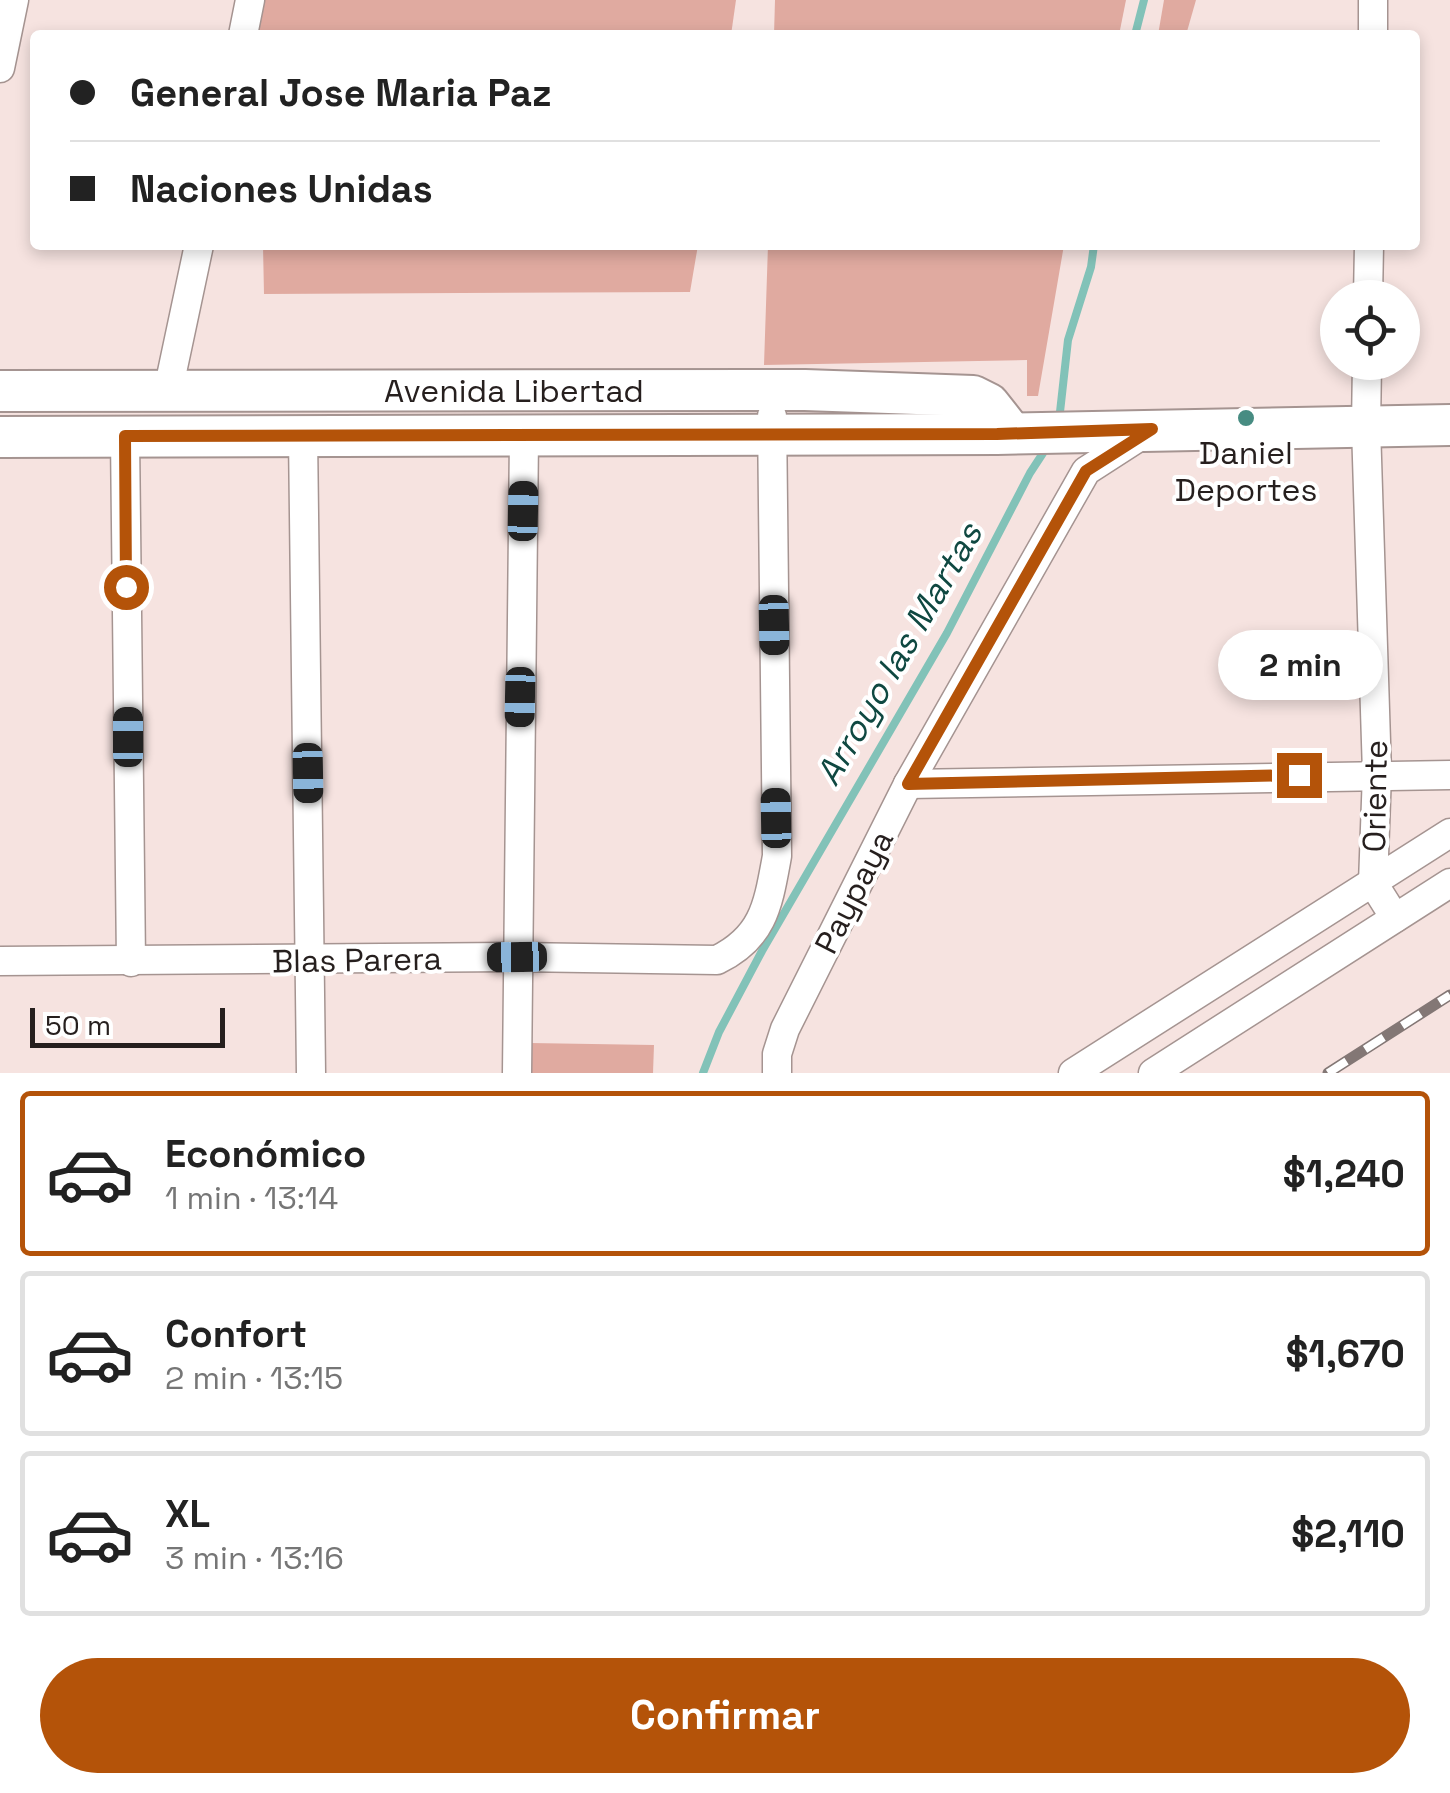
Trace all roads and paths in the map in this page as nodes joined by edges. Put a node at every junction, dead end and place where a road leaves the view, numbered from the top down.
1 (14, 0) edge
2 (250, 0) edge
3 (1374, 0) edge
4 (244, 30) edge
5 (1373, 30) edge
6 (0, 68) edge
7 (198, 250) edge
8 (1369, 250) edge
9 (1368, 280) edge
10 (1367, 380) edge
11 (774, 390) junction
12 (0, 391) edge
13 (168, 392) junction
14 (1450, 425) edge
15 (1366, 427) junction
16 (1140, 429) junction
17 (771, 432) junction
18 (1021, 432) junction
19 (125, 436) junction
20 (303, 436) junction
21 (0, 437) edge
22 (524, 437) junction
23 (1378, 773) junction
24 (1450, 774) edge
25 (908, 784) junction
26 (1450, 833) edge
27 (1450, 882) edge
28 (1373, 883) junction
29 (1396, 918) junction
30 (517, 957) junction
31 (0, 960) edge
32 (310, 961) junction
33 (131, 962) junction
34 (310, 1073) edge
35 (516, 1073) edge
36 (777, 1073) edge
37 (1073, 1073) edge
38 (1153, 1073) edge

1 - 6 street
2 - 4 street
3 - 5 street
7 - 13 street
8 - 9 street
10 - 15 street, Oriente
11 - 13 street, Avenida Libertad
11 - 17 street
11 - 18 street, Avenida Libertad
12 - 13 street, Avenida Libertad
14 - 15 street, Avenida Libertad
15 - 16 street, Avenida Libertad
15 - 23 street, Oriente
16 - 18 street, Avenida Libertad
16 - 25 street, Paypaya
17 - 18 street, Avenida Libertad
17 - 22 street, Avenida Libertad
17 - 30 street, Blas Parera
19 - 20 street, Avenida Libertad
19 - 21 street, Avenida Libertad
19 - 33 street
20 - 22 street, Avenida Libertad
20 - 32 street
22 - 30 street
23 - 24 street
23 - 25 street
23 - 28 street, Oriente
25 - 36 street, Paypaya
26 - 28 street
27 - 29 street
28 - 29 street, Oriente
28 - 37 street
29 - 38 street
30 - 32 street, Blas Parera
30 - 35 street
31 - 33 street, Blas Parera
32 - 33 street, Blas Parera
32 - 34 street

